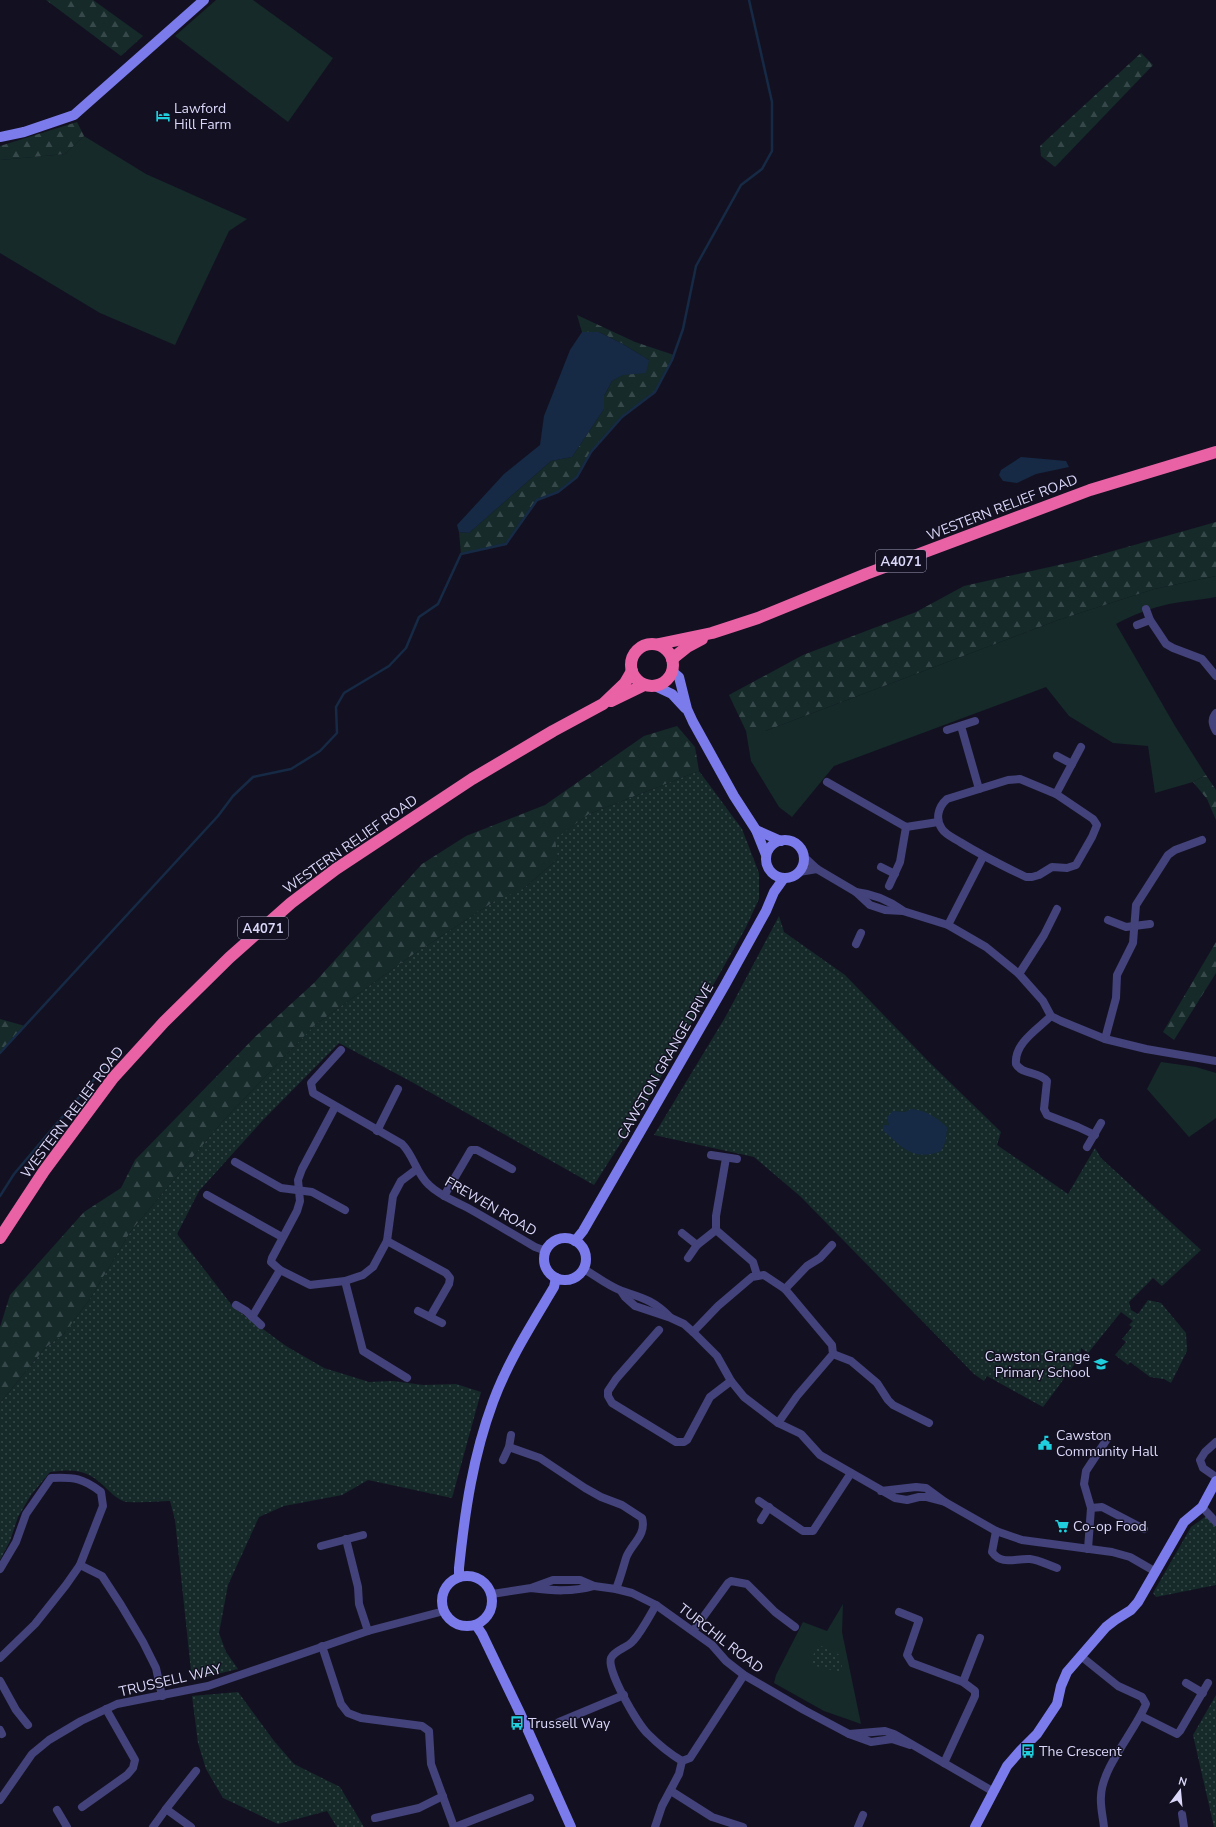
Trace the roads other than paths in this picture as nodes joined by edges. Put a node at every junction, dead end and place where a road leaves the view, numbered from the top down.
1 (204, 0) edge
2 (0, 136) edge
3 (1216, 452) edge
4 (1146, 609) dead end
5 (1150, 620) junction
6 (1137, 625) dead end
7 (712, 633) junction
8 (659, 644) junction
9 (672, 659) junction
10 (632, 671) junction
11 (673, 672) junction
12 (1216, 676) edge
13 (644, 685) junction
14 (657, 687) junction
15 (603, 704) junction
16 (687, 709) junction
17 (1216, 713) edge
18 (975, 721) dead end
19 (961, 726) junction
20 (947, 730) dead end
21 (1216, 730) edge
22 (1081, 748) dead end
23 (1056, 756) dead end
24 (1072, 764) junction
25 (828, 782) dead end
26 (979, 789) junction
27 (1056, 794) junction
28 (938, 822) junction
29 (906, 827) junction
30 (756, 830) junction
31 (1202, 840) dead end
32 (781, 841) junction
33 (766, 855) junction
34 (803, 856) junction
35 (983, 857) junction
36 (881, 867) dead end
37 (817, 869) junction
38 (770, 871) junction
39 (799, 872) junction
40 (895, 874) junction
41 (784, 878) junction
42 (889, 886) dead end
43 (774, 892) junction
44 (1057, 910) dead end
45 (1108, 920) dead end
46 (1150, 924) dead end
47 (948, 925) junction
48 (1134, 926) junction
49 (861, 933) dead end
50 (856, 944) dead end
51 (1019, 974) junction
52 (1051, 1016) junction
53 (1105, 1039) junction
54 (342, 1050) dead end
55 (1216, 1061) edge
56 (398, 1089) dead end
57 (335, 1107) junction
58 (1101, 1123) dead end
59 (377, 1131) junction
60 (1094, 1135) junction
61 (1087, 1147) dead end
62 (711, 1155) dead end
63 (726, 1158) junction
64 (737, 1158) dead end
65 (235, 1162) dead end
66 (417, 1169) junction
67 (512, 1169) dead end
68 (299, 1190) junction
69 (207, 1195) dead end
70 (444, 1196) junction
71 (345, 1210) dead end
72 (716, 1230) junction
73 (682, 1233) dead end
74 (282, 1237) junction
75 (0, 1238) edge
76 (388, 1241) junction
77 (575, 1241) junction
78 (697, 1245) junction
79 (832, 1245) dead end
80 (546, 1251) junction
81 (688, 1258) dead end
82 (584, 1269) junction
83 (280, 1270) junction
84 (757, 1275) junction
85 (556, 1278) junction
86 (345, 1281) junction
87 (785, 1289) junction
88 (236, 1305) dead end
89 (418, 1311) dead end
90 (252, 1317) junction
91 (430, 1317) junction
92 (442, 1323) dead end
93 (261, 1324) dead end
94 (659, 1330) dead end
95 (694, 1332) junction
96 (833, 1354) junction
97 (407, 1378) dead end
98 (731, 1381) junction
99 (778, 1423) junction
100 (929, 1424) dead end
101 (511, 1435) dead end
102 (1107, 1439) dead end
103 (1216, 1442) edge
104 (510, 1447) junction
105 (503, 1460) dead end
106 (851, 1473) junction
107 (1216, 1477) edge
108 (1216, 1481) edge
109 (759, 1501) dead end
110 (769, 1507) junction
111 (1202, 1507) junction
112 (1091, 1508) junction
113 (761, 1520) dead end
114 (1216, 1522) edge
115 (1144, 1529) dead end
116 (996, 1531) junction
117 (363, 1535) dead end
118 (346, 1540) junction
119 (321, 1546) dead end
120 (1088, 1548) junction
121 (80, 1565) junction
122 (1057, 1568) dead end
123 (0, 1569) edge
124 (1156, 1572) junction
125 (460, 1577) junction
126 (616, 1589) junction
127 (492, 1594) junction
128 (656, 1605) junction
129 (444, 1611) junction
130 (899, 1612) dead end
131 (476, 1625) junction
132 (795, 1627) dead end
133 (368, 1631) junction
134 (694, 1631) junction
135 (980, 1638) dead end
136 (322, 1646) junction
137 (1082, 1657) junction
138 (0, 1658) edge
139 (744, 1675) junction
140 (0, 1681) edge
141 (963, 1682) junction
142 (1186, 1683) dead end
143 (1208, 1683) dead end
144 (1202, 1693) junction
145 (624, 1695) junction
146 (162, 1696) junction
147 (106, 1709) junction
148 (1141, 1716) junction
149 (558, 1722) dead end
150 (28, 1725) dead end
151 (682, 1760) junction
152 (944, 1763) junction
153 (196, 1771) dead end
154 (671, 1791) junction
155 (994, 1792) junction
156 (443, 1796) junction
157 (530, 1798) dead end
158 (0, 1800) edge
159 (82, 1807) dead end
160 (166, 1809) junction
161 (57, 1810) dead end
162 (1182, 1814) dead end
163 (864, 1816) dead end
164 (375, 1818) dead end
165 (67, 1827) edge
166 (154, 1827) edge
167 (191, 1827) edge
168 (455, 1827) edge
169 (572, 1827) edge
170 (655, 1827) edge
171 (743, 1827) edge
172 (858, 1827) edge
173 (975, 1827) edge
174 (1104, 1827) edge
175 (1175, 1827) edge
176 (1184, 1827) edge

1 - 2 street
3 - 7 highway, WESTERN RELIEF ROAD / A4071
4 - 5 street
5 - 6 street
5 - 12 street
7 - 8 highway, WESTERN RELIEF ROAD / A4071
7 - 9 highway, WESTERN RELIEF ROAD / A4071
8 - 9 highway
8 - 10 highway, A4071
9 - 11 highway
10 - 13 highway
10 - 15 highway, WESTERN RELIEF ROAD / A4071
11 - 14 highway
11 - 16 street
13 - 14 highway
13 - 15 highway, WESTERN RELIEF ROAD / A4071
14 - 16 street
15 - 75 highway, WESTERN RELIEF ROAD / A4071
16 - 30 street
17 - 21 street
18 - 19 street
19 - 20 street
19 - 26 street
22 - 24 street
23 - 24 street
24 - 27 street
25 - 29 street
26 - 27 street
26 - 28 street
27 - 35 street
28 - 29 street
28 - 35 street
29 - 40 street
30 - 32 street
30 - 33 street
31 - 48 street
32 - 33 street
32 - 34 street
33 - 38 street
34 - 37 street
34 - 39 street
35 - 47 street
36 - 40 street
37 - 39 street
37 - 47 street
38 - 41 street
38 - 43 street
39 - 41 street
40 - 42 street
41 - 43 street, CAWSTON GRANGE DRIVE
43 - 77 street, CAWSTON GRANGE DRIVE
44 - 51 street
45 - 48 street
46 - 48 street
47 - 51 street
48 - 53 street
49 - 50 street
51 - 52 street
52 - 53 street
52 - 60 street
53 - 55 street
54 - 57 street, FREWEN ROAD
56 - 59 street
57 - 59 street, FREWEN ROAD
57 - 68 street
58 - 60 street
59 - 66 street, FREWEN ROAD
60 - 61 street
62 - 63 street
63 - 64 street
63 - 72 street
65 - 68 street
66 - 70 street, FREWEN ROAD
66 - 76 street
67 - 70 street
68 - 71 street
68 - 74 street
69 - 74 street
70 - 80 street, FREWEN ROAD
72 - 78 street
72 - 84 street
73 - 78 street
74 - 83 street
76 - 86 street
76 - 91 street
77 - 80 street
77 - 82 street
78 - 81 street
79 - 87 street
80 - 85 street
82 - 85 street
82 - 95 street
83 - 86 street
83 - 90 street
84 - 87 street
84 - 95 street
85 - 125 street
86 - 97 street
87 - 96 street
88 - 90 street
89 - 91 street
90 - 93 street
91 - 92 street
94 - 98 street
95 - 98 street
96 - 99 street
96 - 100 street
98 - 99 street
99 - 106 street
101 - 104 street
102 - 112 street
103 - 107 street
104 - 105 street
104 - 126 street
106 - 110 street
106 - 116 street
108 - 111 street
109 - 110 street
110 - 113 street
111 - 114 street
111 - 124 street
112 - 115 street
112 - 120 street
116 - 120 street
116 - 122 street
117 - 118 street
118 - 119 street
118 - 133 street
120 - 124 street
121 - 123 street
121 - 138 street
121 - 146 street
124 - 137 street
125 - 127 street
125 - 129 street
126 - 127 street, TURCHIL ROAD
126 - 128 street, TURCHIL ROAD
127 - 131 street
128 - 134 street, TURCHIL ROAD
128 - 145 street
129 - 131 street
129 - 133 street, TRUSSELL WAY
130 - 141 street
131 - 169 street
132 - 134 street
133 - 136 street, TRUSSELL WAY
134 - 139 street, TURCHIL ROAD
135 - 141 street
136 - 146 street, TRUSSELL WAY
136 - 156 street
137 - 148 street
137 - 155 street
139 - 151 street
139 - 152 street, TURCHIL ROAD
140 - 150 street
141 - 152 street
142 - 144 street
143 - 144 street
144 - 148 street
145 - 149 street
145 - 151 street
146 - 147 street, TRUSSELL WAY
147 - 158 street, TRUSSELL WAY
147 - 159 street
148 - 174 street
151 - 154 street
152 - 155 street, TURCHIL ROAD
153 - 160 street
154 - 170 street
154 - 171 street
155 - 173 street
156 - 164 street
156 - 168 street
157 - 168 street
160 - 166 street
160 - 167 street
161 - 165 street
162 - 176 street
163 - 172 street
175 - 176 street

